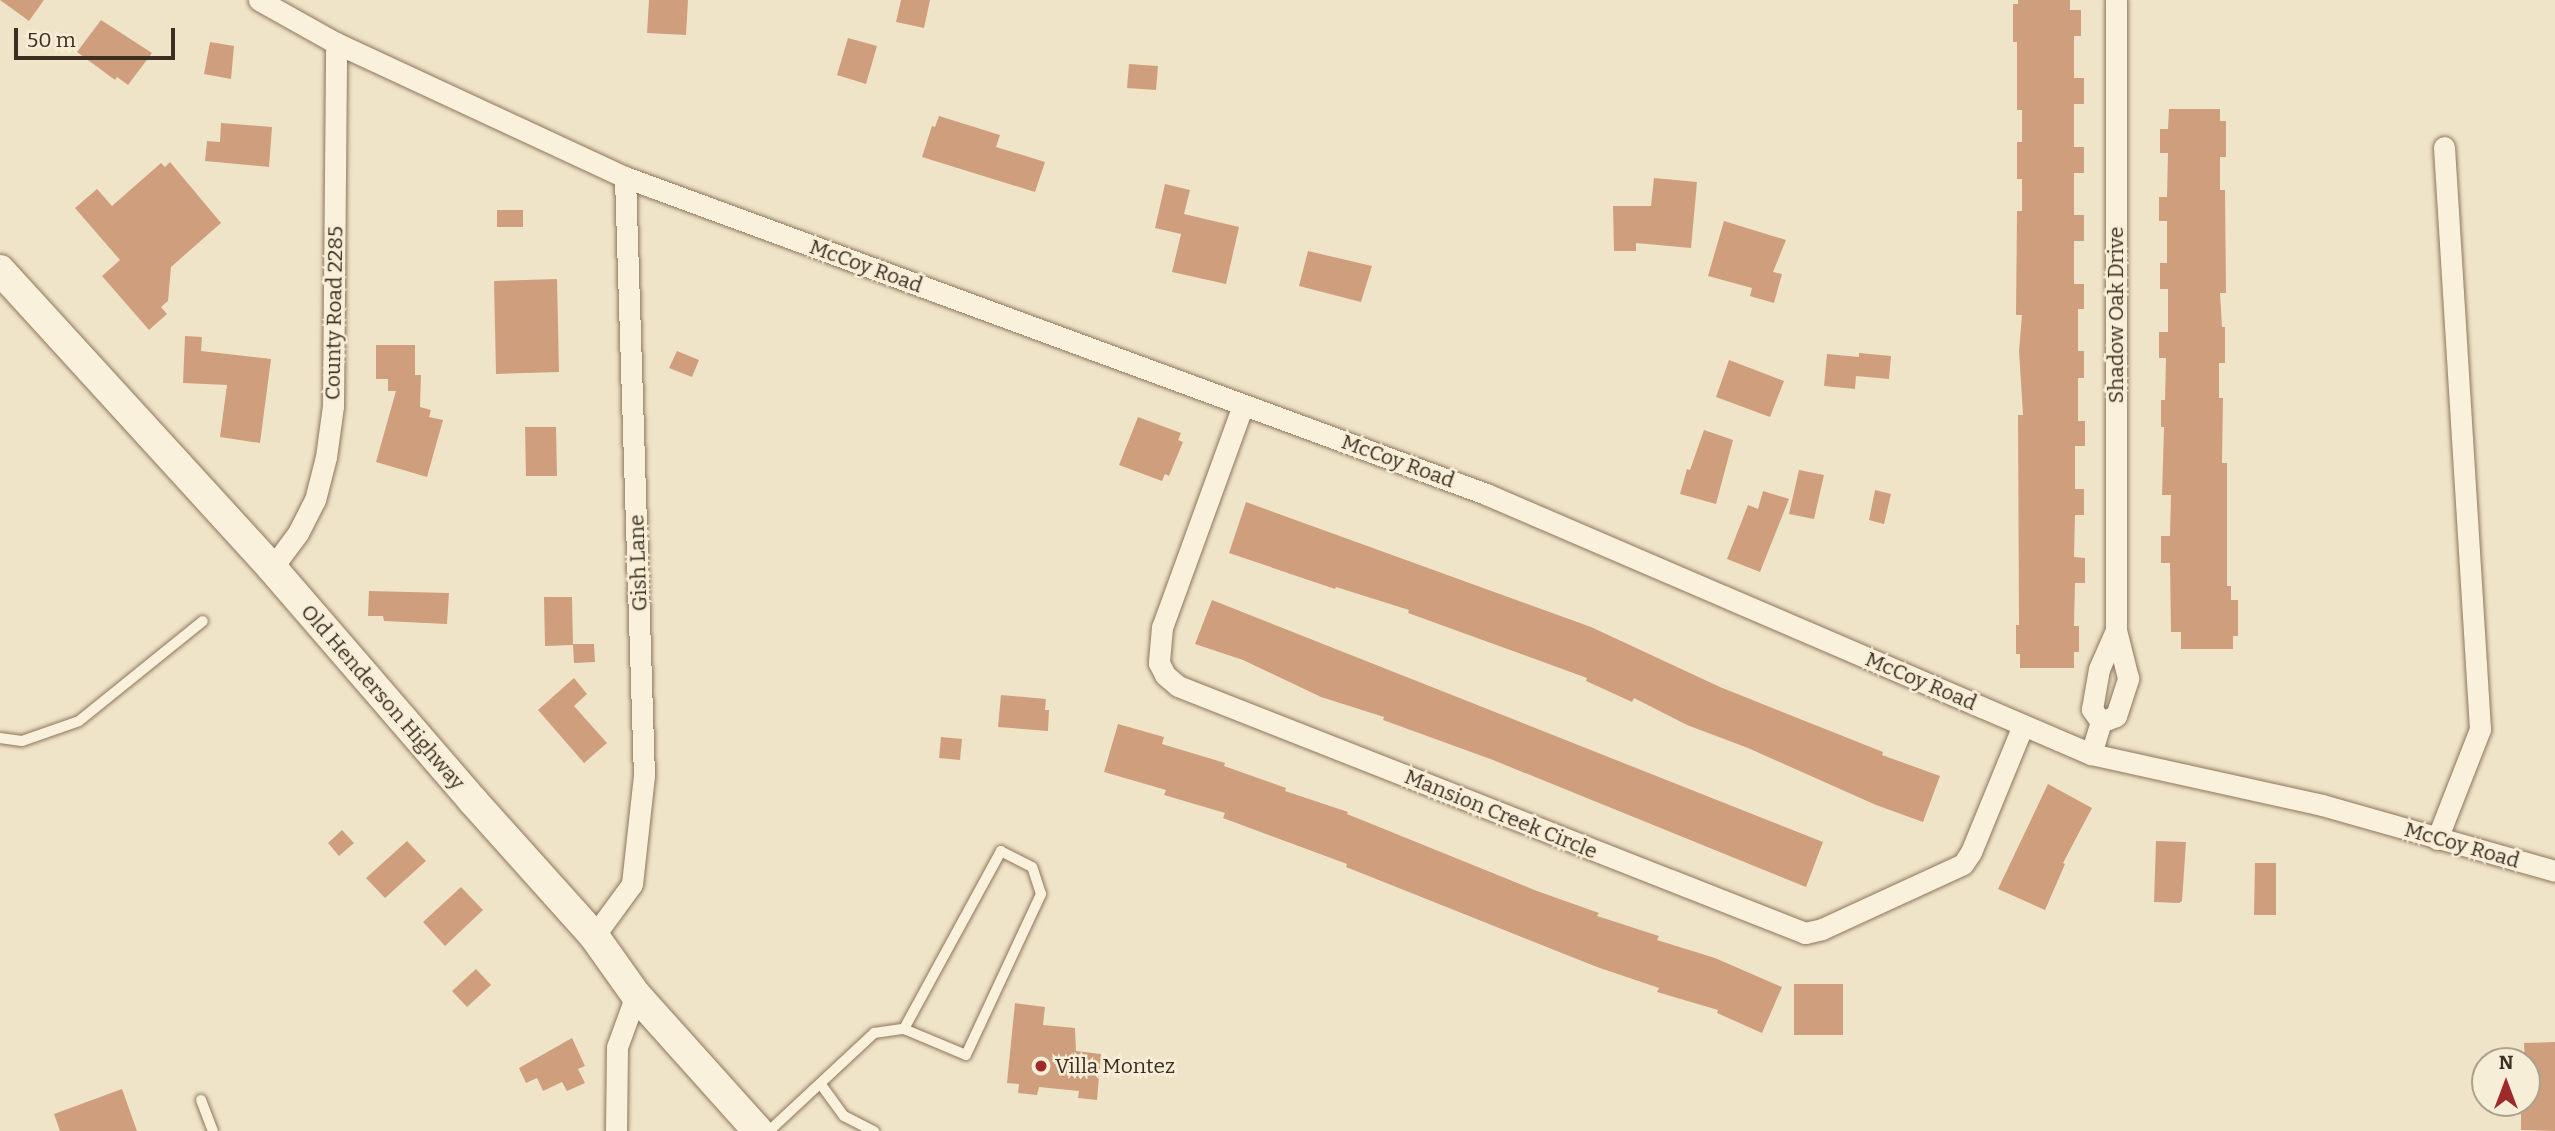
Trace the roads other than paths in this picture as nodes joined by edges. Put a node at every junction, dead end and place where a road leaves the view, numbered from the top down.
1 (259, 0) edge
2 (2116, 0) edge
3 (336, 43) junction
4 (2444, 147) dead end
5 (625, 177) junction
6 (0, 270) edge
7 (1243, 405) junction
8 (272, 568) junction
9 (203, 621) dead end
10 (2116, 630) junction
11 (2101, 722) junction
12 (2023, 725) junction
13 (0, 738) edge
14 (2091, 754) junction
15 (2437, 839) junction
16 (2555, 871) edge
17 (594, 936) junction
18 (636, 995) junction
19 (904, 1029) junction
20 (822, 1086) junction
21 (201, 1100) dead end
22 (213, 1131) edge
23 (617, 1131) edge
24 (758, 1131) edge
25 (769, 1131) edge
26 (874, 1131) edge

1 - 3 street, McCoy Road
2 - 10 street, Shadow Oak Drive
3 - 5 street, McCoy Road
3 - 8 street, County Road 2285
4 - 15 street
5 - 7 street, McCoy Road
5 - 17 street, Gish Lane
6 - 8 main road, Old Henderson Highway
7 - 12 street, McCoy Road
7 - 12 street, Mansion Creek Circle
8 - 17 main road, Old Henderson Highway
9 - 13 lane
10 - 11 street, Shadow Oak Drive
10 - 11 street, Shadow Oak Drive
11 - 14 street, Shadow Oak Drive
12 - 14 street, McCoy Road
14 - 15 street, McCoy Road
15 - 16 street, McCoy Road
17 - 18 main road, Old Henderson Highway
18 - 23 street
18 - 24 main road, Old Henderson Highway
19 - 19 lane
19 - 20 lane
20 - 25 lane
20 - 26 lane
21 - 22 lane

